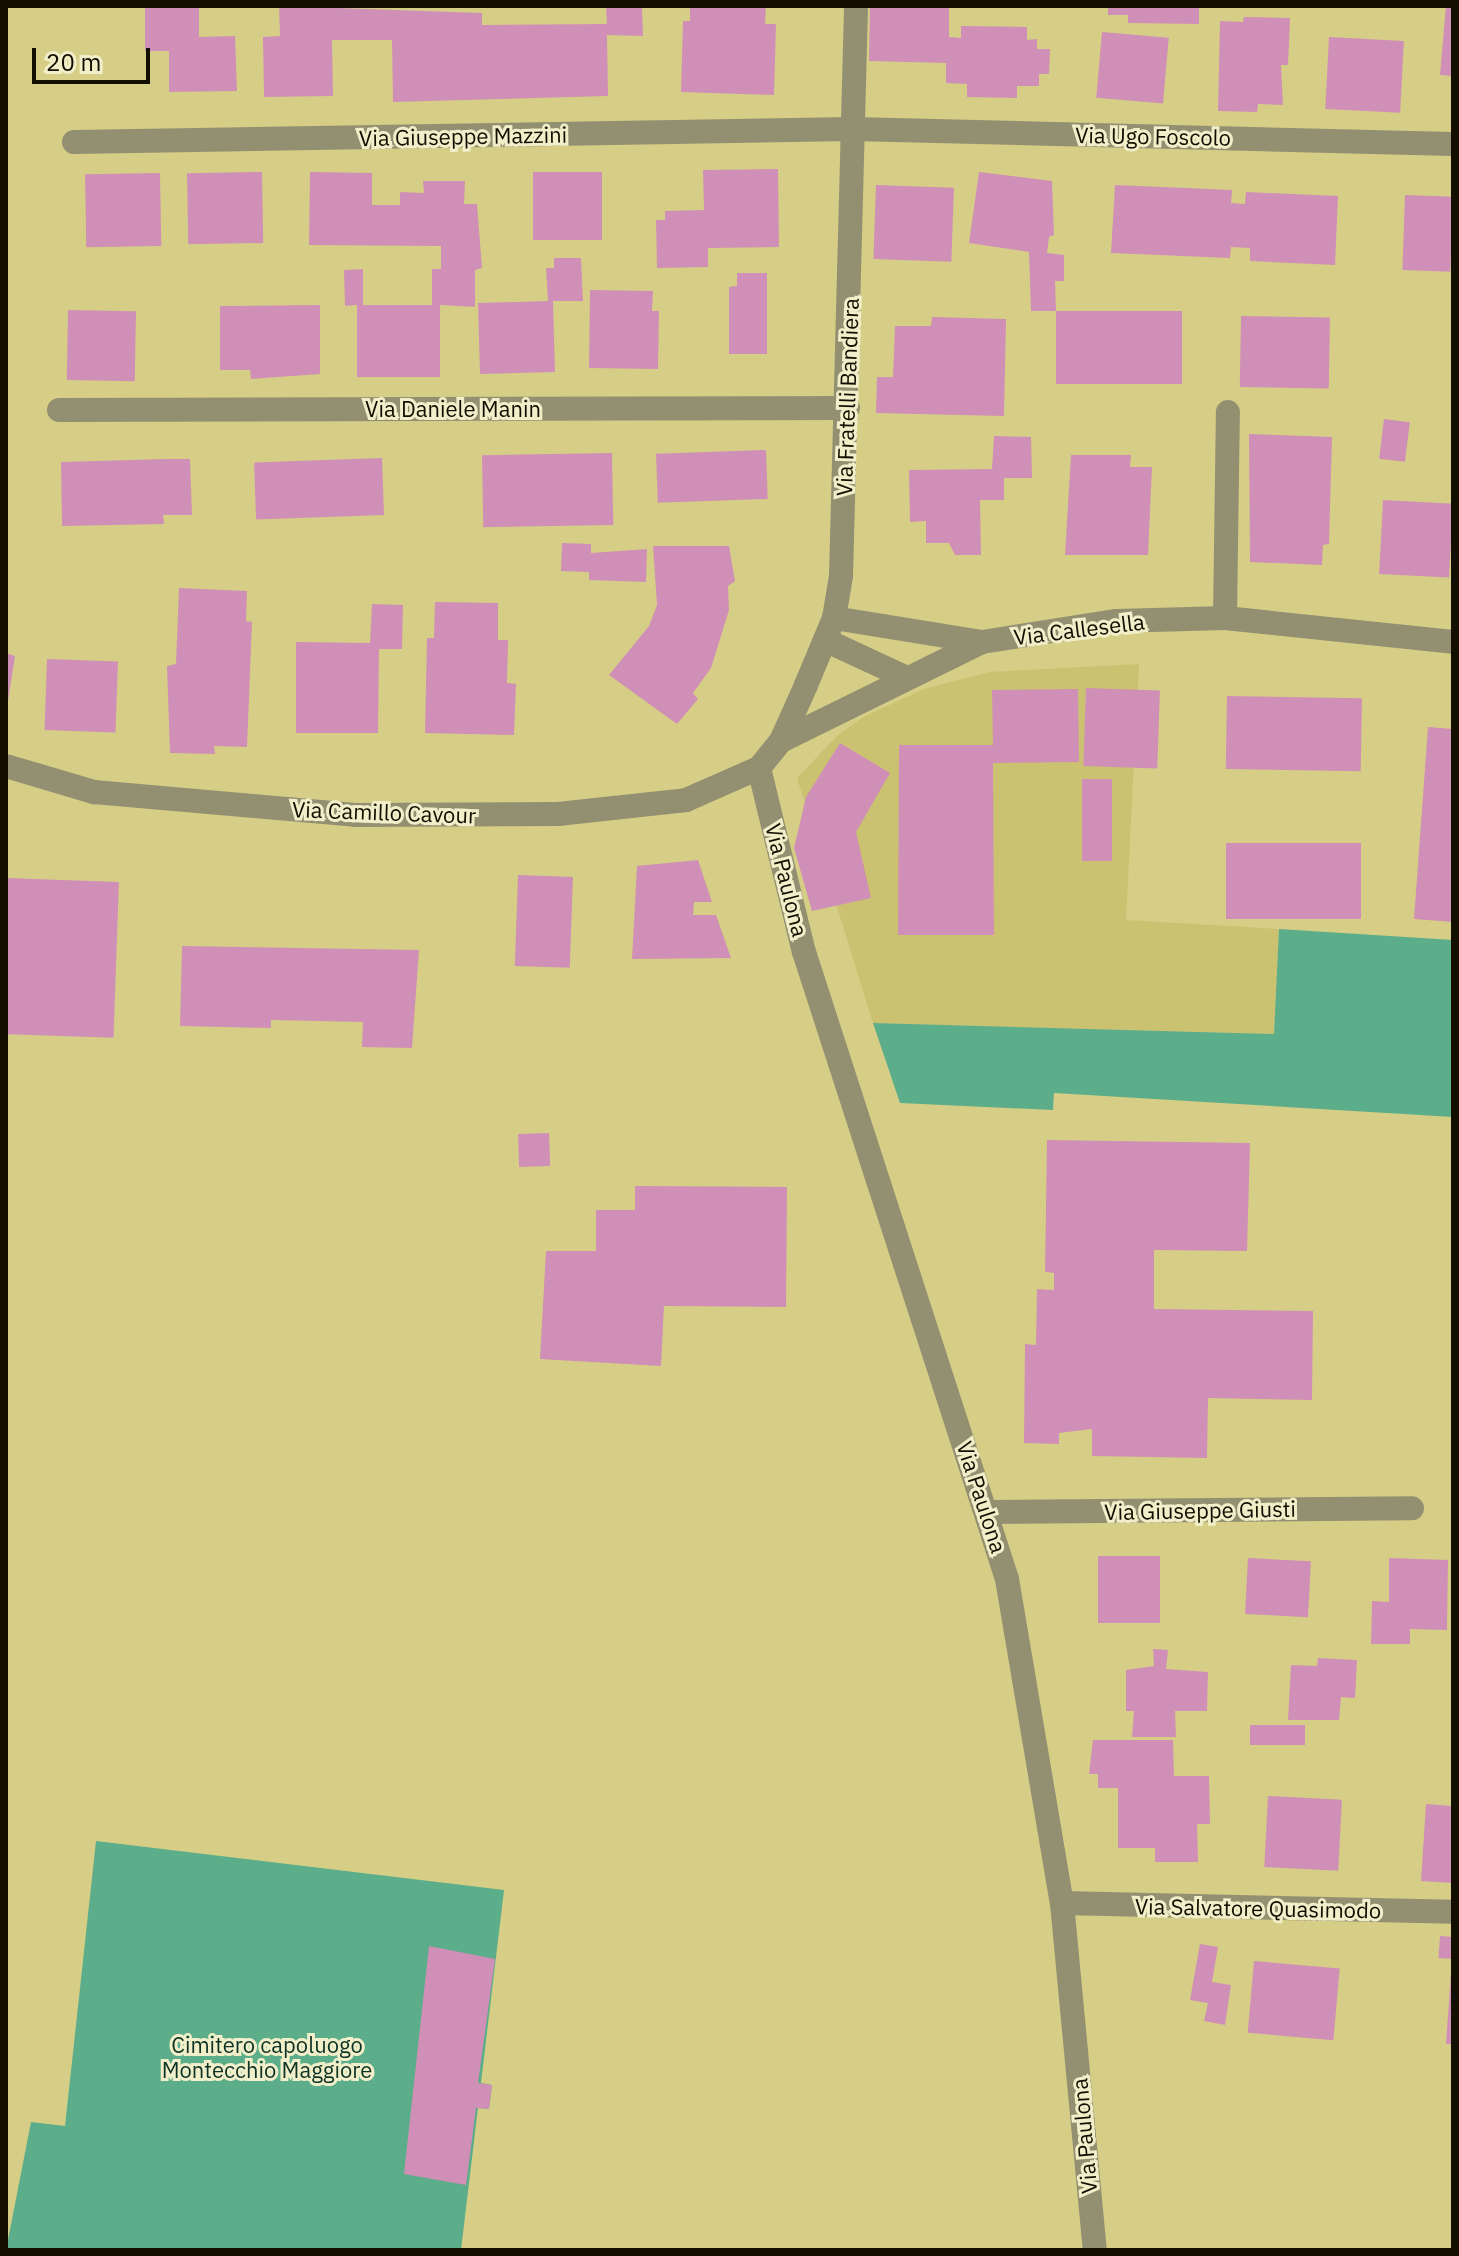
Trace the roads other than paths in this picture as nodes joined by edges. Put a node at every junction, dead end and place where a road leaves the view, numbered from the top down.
1 (856, 6) edge
2 (853, 129) junction
3 (74, 142) dead end
4 (1453, 144) edge
5 (848, 408) junction
6 (59, 410) dead end
7 (1228, 412) dead end
8 (1225, 618) junction
9 (830, 629) junction
10 (982, 642) junction
11 (1453, 642) edge
12 (907, 678) junction
13 (781, 741) junction
14 (6, 766) edge
15 (759, 768) junction
16 (1412, 1508) dead end
17 (988, 1512) junction
18 (1062, 1903) junction
19 (1453, 1912) edge
20 (1095, 2250) edge

1 - 2 street, Via Fratelli Bandiera
2 - 3 street, Via Giuseppe Mazzini
2 - 4 street, Via Ugo Foscolo
2 - 5 street, Via Fratelli Bandiera
5 - 6 street, Via Daniele Manin
5 - 9 street, Via Fratelli Bandiera
7 - 8 street
8 - 10 street, Via Callesella
8 - 11 street, Via Callesella
9 - 10 street, Via Callesella
9 - 12 street
9 - 13 street, Via Fratelli Bandiera
10 - 12 street, Via Callesella
12 - 13 street, Via Callesella
13 - 15 street, Via Fratelli Bandiera
14 - 15 street, Via Camillo Cavour
15 - 17 street, Via Paulona
16 - 17 street, Via Giuseppe Giusti
17 - 18 street, Via Paulona
18 - 19 street, Via Salvatore Quasimodo
18 - 20 street, Via Paulona

